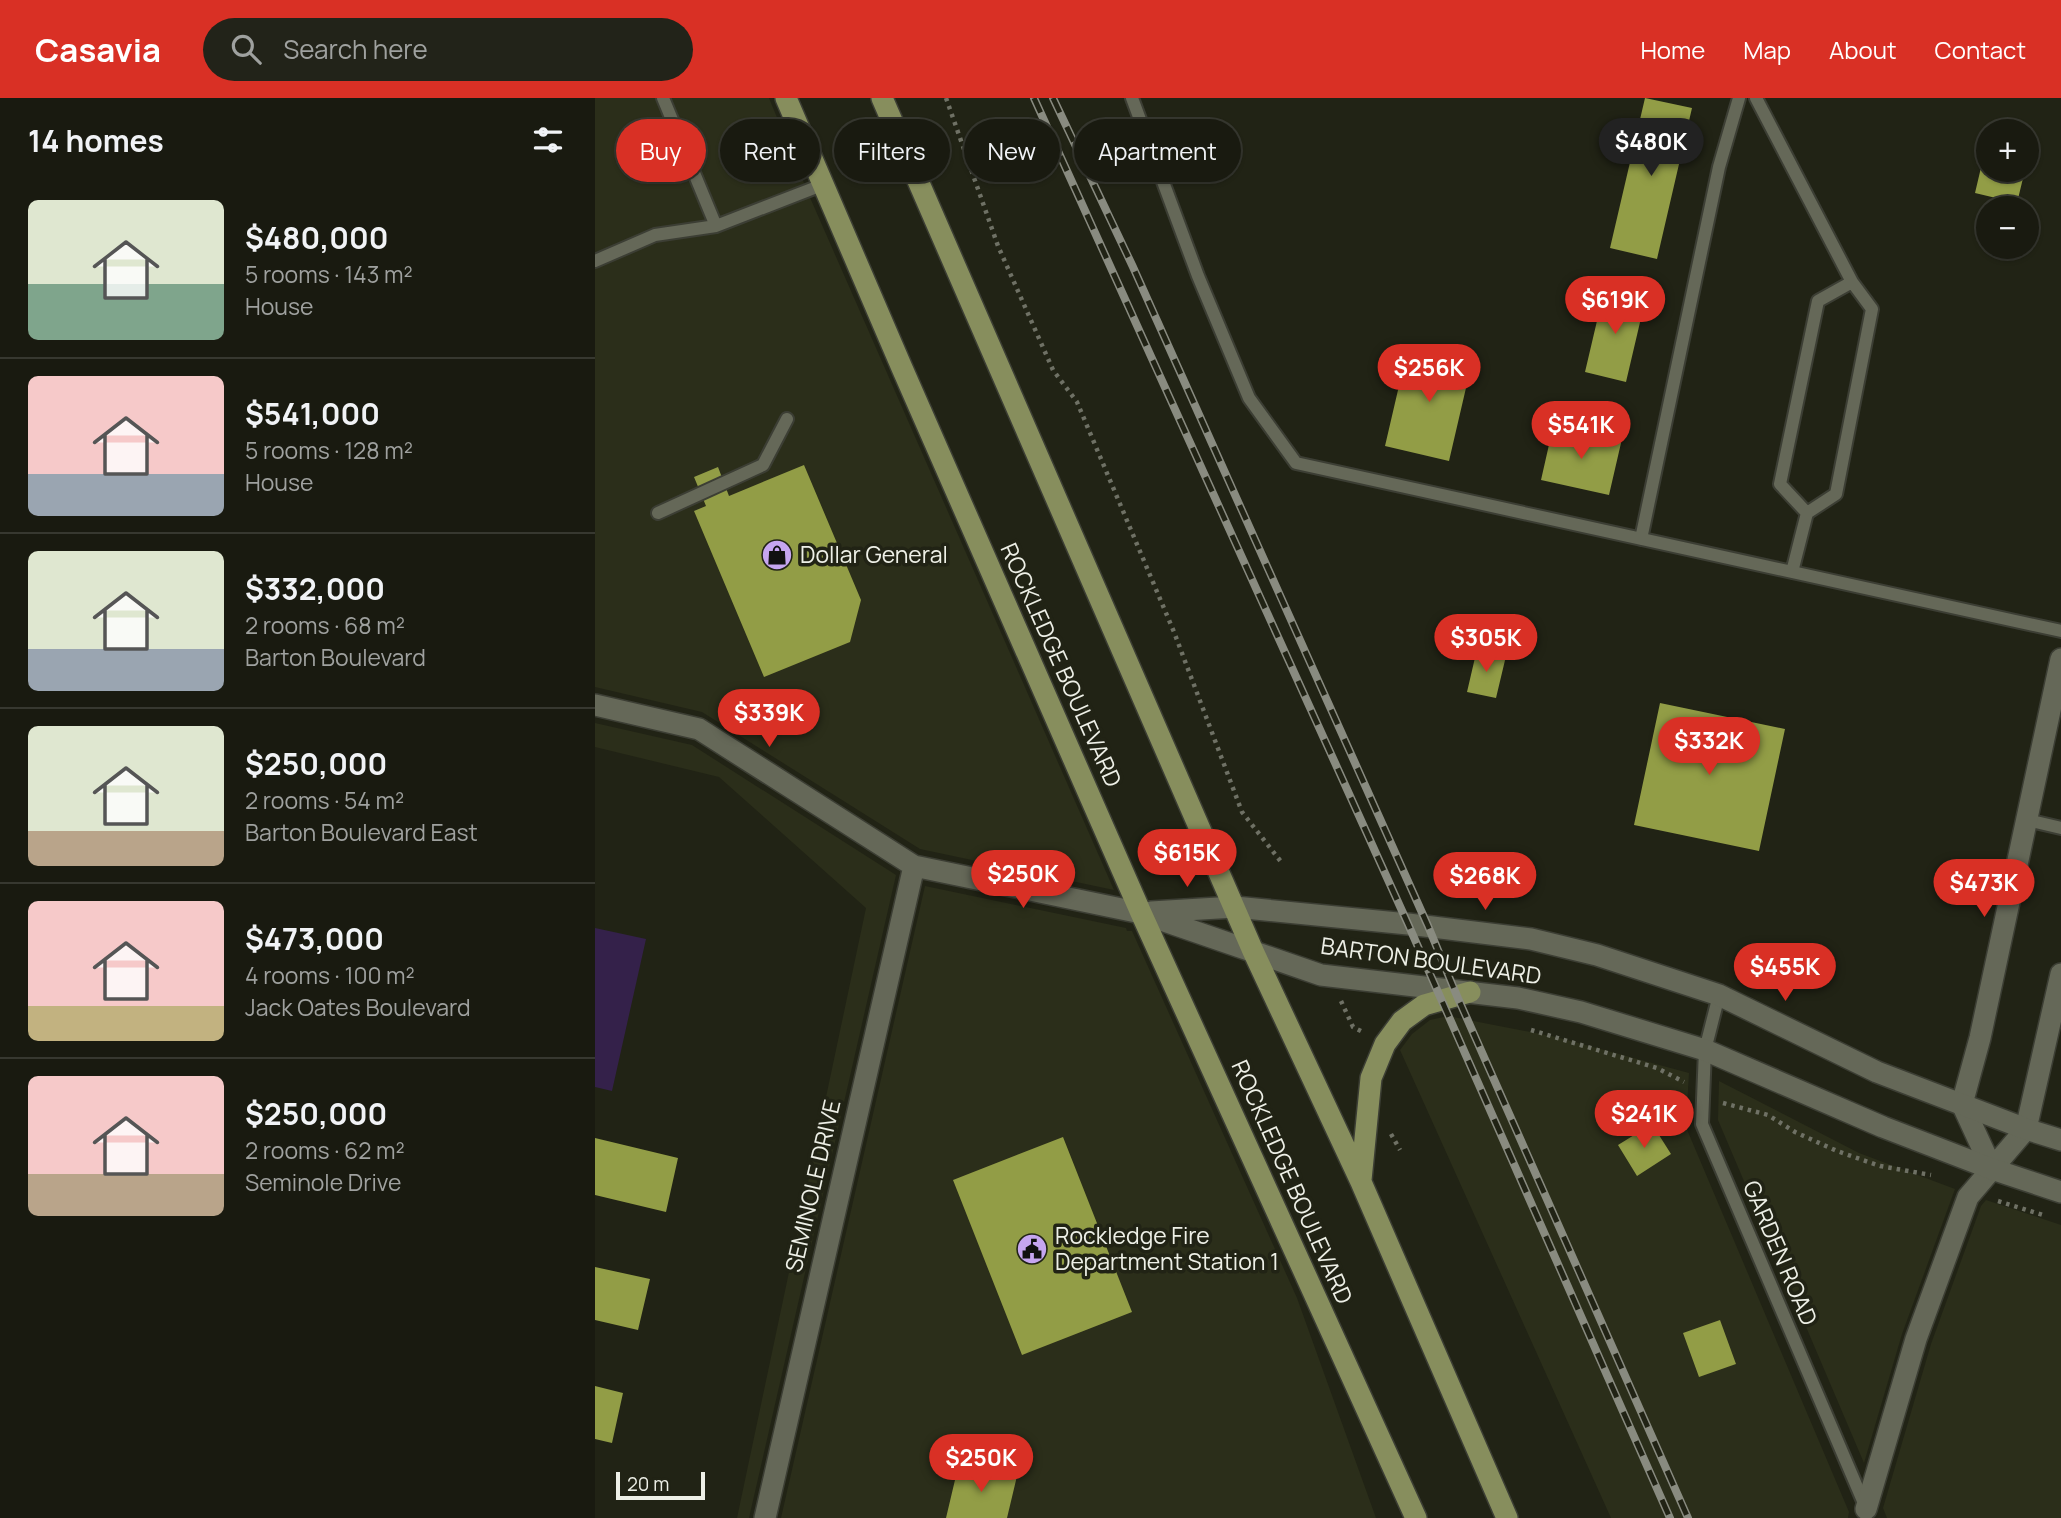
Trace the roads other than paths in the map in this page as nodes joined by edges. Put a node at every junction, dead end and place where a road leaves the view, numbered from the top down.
1 (663, 98) edge
2 (786, 98) edge
3 (881, 98) edge
4 (1132, 98) edge
5 (1739, 98) edge
6 (1756, 98) edge
7 (822, 185) junction
8 (716, 226) junction
9 (595, 261) edge
10 (1852, 282) junction
11 (787, 419) dead end
12 (658, 513) dead end
13 (1807, 513) junction
14 (1641, 539) junction
15 (1793, 572) junction
16 (2061, 631) edge
17 (2061, 659) edge
18 (605, 707) edge
19 (595, 719) edge
20 (2027, 820) junction
21 (2061, 828) edge
22 (914, 866) junction
23 (1235, 907) junction
24 (1142, 913) junction
25 (1253, 951) junction
26 (2061, 974) edge
27 (1471, 992) junction
28 (1719, 995) junction
29 (1705, 1050) junction
30 (1962, 1104) junction
31 (2026, 1129) junction
32 (2061, 1140) edge
33 (1992, 1169) junction
34 (1361, 1182) junction
35 (2061, 1192) edge
36 (1868, 1514) edge
37 (765, 1518) edge
38 (1416, 1518) edge
39 (1507, 1518) edge

1 - 8 lane
2 - 7 main road, ROCKLEDGE BOULEVARD
3 - 23 main road
4 - 14 lane
5 - 14 lane
6 - 10 lane
7 - 8 lane
7 - 24 main road, ROCKLEDGE BOULEVARD
8 - 9 lane
10 - 13 lane
10 - 13 lane
11 - 12 lane
13 - 15 lane
14 - 15 lane
15 - 16 lane
17 - 20 street
18 - 19 lane
18 - 22 street
20 - 21 lane
20 - 30 street
22 - 24 street
22 - 37 street, SEMINOLE DRIVE
23 - 24 street, BARTON BOULEVARD
23 - 25 main road
23 - 28 street, BARTON BOULEVARD
24 - 25 street, BARTON BOULEVARD
24 - 38 main road, ROCKLEDGE BOULEVARD
25 - 27 street, BARTON BOULEVARD
25 - 34 main road
26 - 31 street
27 - 29 street, BARTON BOULEVARD
27 - 34 main road
28 - 29 lane, GARDEN ROAD
28 - 30 street, BARTON BOULEVARD
29 - 33 street, BARTON BOULEVARD
29 - 36 lane, GARDEN ROAD
30 - 31 street, BARTON BOULEVARD
30 - 33 street
31 - 32 street, BARTON BOULEVARD
31 - 33 street
33 - 35 street, BARTON BOULEVARD
33 - 36 street
34 - 39 main road

